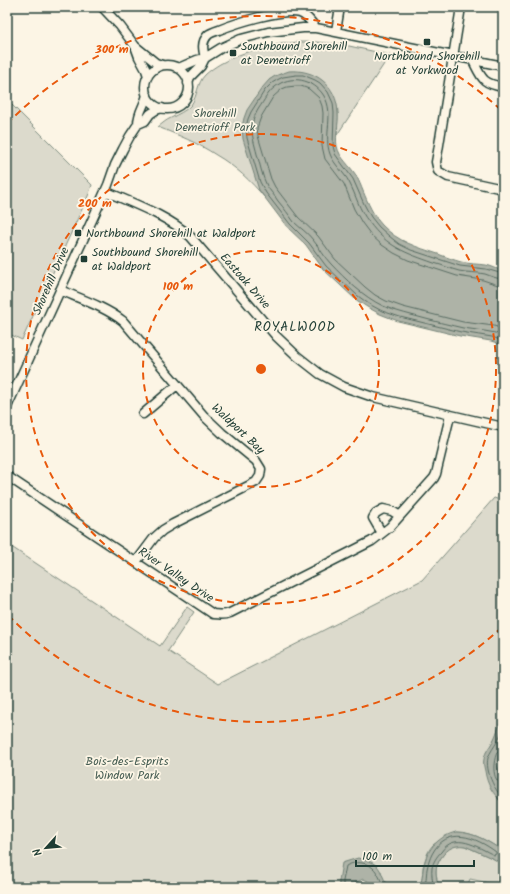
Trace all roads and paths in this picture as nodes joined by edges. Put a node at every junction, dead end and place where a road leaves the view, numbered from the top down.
1 (102, 7) edge
2 (461, 7) edge
3 (341, 8) edge
4 (316, 28) junction
5 (336, 31) junction
6 (135, 46) junction
7 (454, 56) junction
8 (206, 58) junction
9 (472, 59) junction
10 (162, 65) junction
11 (503, 66) edge
12 (177, 68) junction
13 (148, 76) junction
14 (188, 82) junction
15 (503, 87) edge
16 (147, 95) junction
17 (162, 108) junction
18 (138, 124) junction
19 (503, 189) edge
20 (105, 192) junction
21 (60, 290) junction
22 (177, 385) junction
23 (9, 397) edge
24 (7, 407) edge
25 (143, 414) dead end
26 (450, 416) junction
27 (503, 427) edge
28 (7, 476) edge
29 (400, 516) junction
30 (382, 533) junction
31 (136, 562) junction

1 - 6 street
2 - 7 street
3 - 5 street
4 - 5 street, Shorehill Drive
4 - 8 street, Shorehill Drive
4 - 8 street
5 - 7 street, Shorehill Drive
6 - 10 street
6 - 13 street
7 - 9 street, Shorehill Drive
7 - 19 street
8 - 12 street, Shorehill Drive
8 - 14 street, Shorehill Drive
9 - 11 street, Shorehill Drive
9 - 15 street
10 - 12 street
10 - 13 street
12 - 14 street
13 - 16 street, Shorehill Drive
14 - 17 street, Shorehill Drive
16 - 17 street
16 - 18 street, Shorehill Drive
17 - 18 street, Shorehill Drive
18 - 20 street, Shorehill Drive
20 - 21 street, Shorehill Drive
20 - 26 street, Eastoak Drive
21 - 22 street, Waldport Bay
21 - 23 street, Shorehill Drive
22 - 25 street
22 - 31 street, Waldport Bay
23 - 24 street, Shorehill Drive
26 - 27 street, Eastoak Drive
26 - 29 street, River Valley Drive
28 - 31 street, River Valley Drive
29 - 30 street, River Valley Drive
29 - 30 street
30 - 31 street, River Valley Drive

